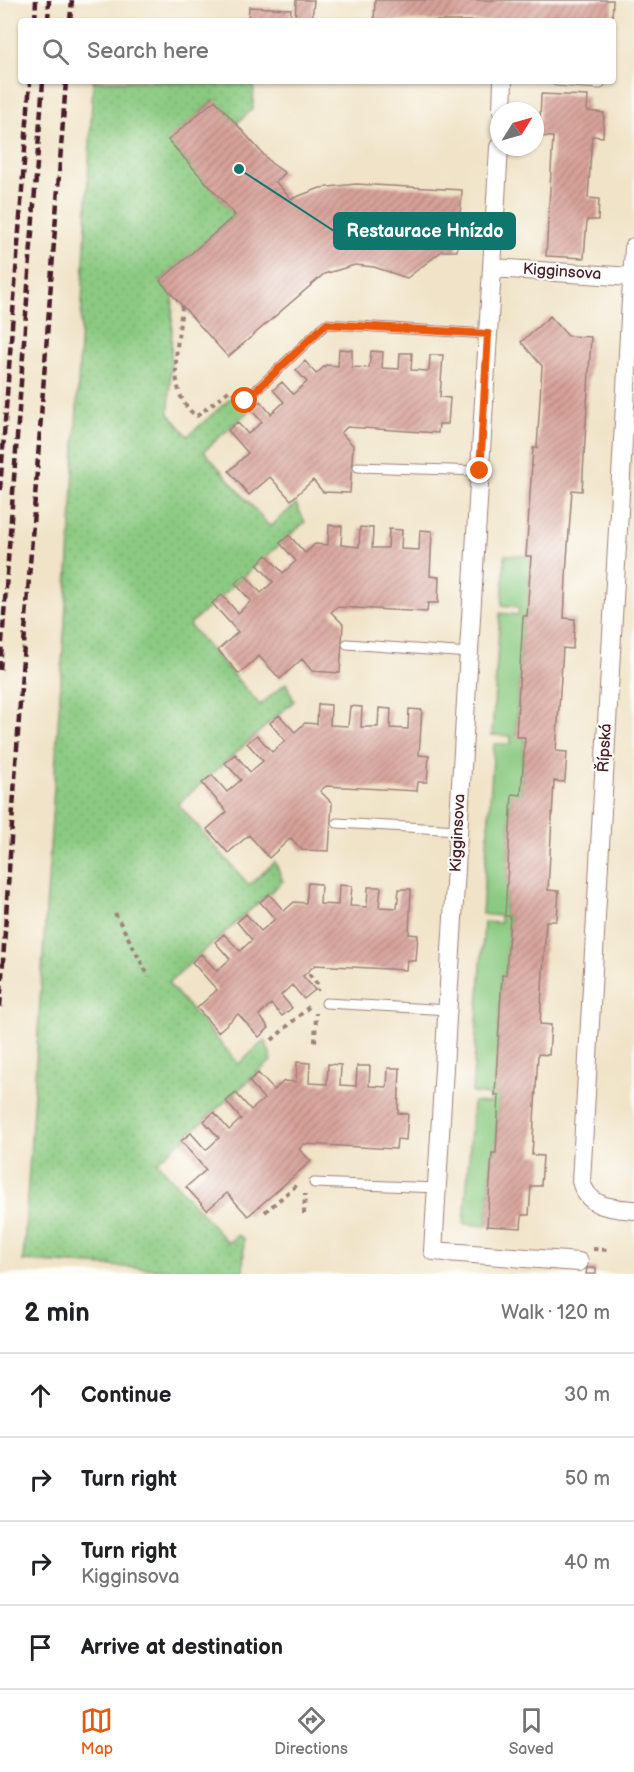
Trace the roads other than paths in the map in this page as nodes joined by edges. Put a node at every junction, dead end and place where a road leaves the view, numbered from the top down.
1 (503, 84) edge
2 (502, 102) edge
3 (498, 156) edge
4 (634, 247) edge
5 (492, 268) junction
6 (633, 277) edge
7 (488, 334) junction
8 (245, 401) road end
9 (358, 467) dead end
10 (480, 471) junction
11 (347, 644) dead end
12 (469, 653) junction
13 (337, 823) dead end
14 (458, 830) junction
15 (321, 1002) road end
16 (449, 1010) junction
17 (309, 1181) road end
18 (437, 1188) junction
19 (634, 1210) edge
20 (579, 1262) dead end

1 - 2 street
3 - 5 street, Kigginsova
4 - 6 street, Řípská
5 - 6 street, Kigginsova
5 - 7 street, Kigginsova
6 - 19 street, Řípská
7 - 8 lane
7 - 10 street, Kigginsova
9 - 10 lane
10 - 12 street, Kigginsova
11 - 12 lane
12 - 14 street, Kigginsova
13 - 14 lane
14 - 16 street, Kigginsova
15 - 16 lane
16 - 18 street, Kigginsova
17 - 18 lane
18 - 20 street, Kigginsova

